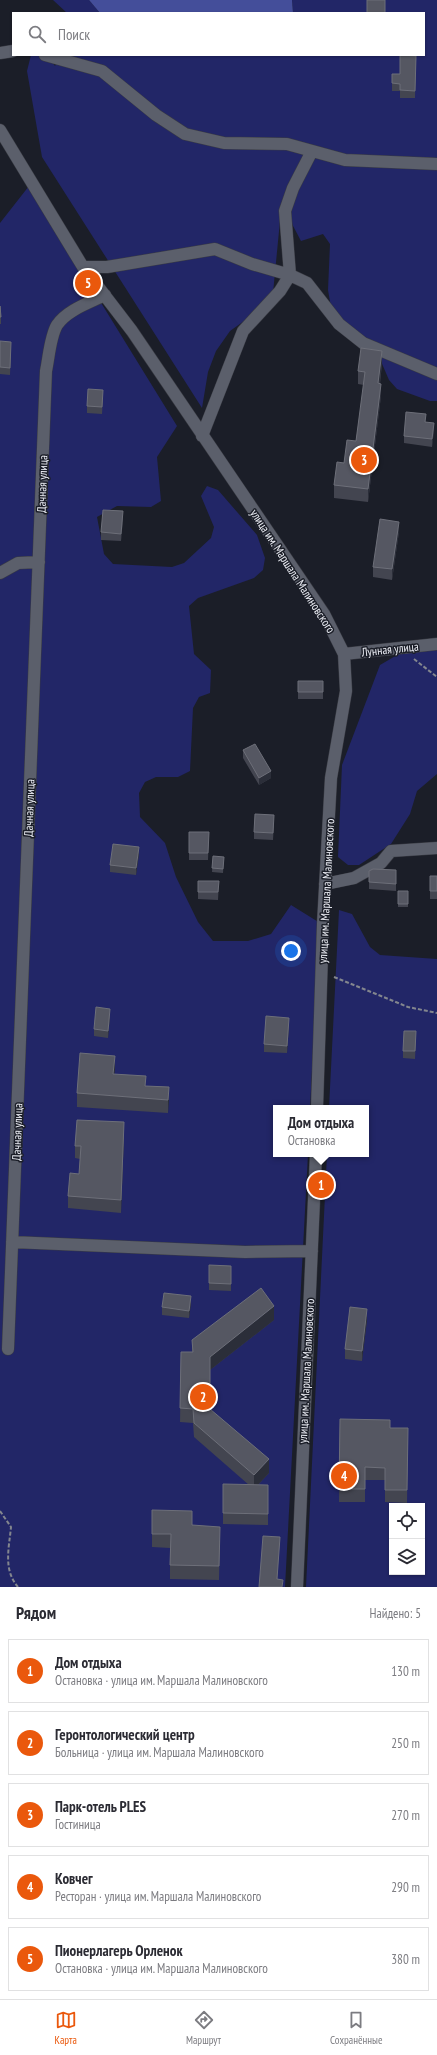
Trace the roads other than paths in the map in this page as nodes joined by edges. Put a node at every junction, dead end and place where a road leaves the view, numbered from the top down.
1 (12, 51) edge
2 (0, 53) edge
3 (49, 56) edge
4 (0, 130) edge
5 (312, 151) junction
6 (437, 164) edge
7 (83, 267) junction
8 (290, 275) junction
9 (104, 295) junction
10 (437, 374) edge
11 (202, 436) junction
12 (39, 562) junction
13 (0, 573) edge
14 (437, 644) edge
15 (344, 654) junction
16 (437, 848) edge
17 (325, 884) junction
18 (317, 1105) edge
19 (316, 1157) edge
20 (12, 1242) junction
21 (312, 1251) junction
22 (8, 1349) dead end
23 (297, 1587) edge

1 - 2 street
3 - 5 street
4 - 7 street, улица им. Маршала Малиновского
5 - 6 street
5 - 8 street
7 - 8 street
7 - 9 street, улица им. Маршала Малиновского
8 - 10 street
8 - 11 street
9 - 11 street, улица им. Маршала Малиновского
9 - 12 street, Дачная улица
11 - 15 street, улица им. Маршала Малиновского
12 - 13 street
12 - 20 street, Дачная улица
14 - 15 street, Лунная улица
15 - 17 street, улица им. Маршала Малиновского
16 - 17 street
17 - 18 street, улица им. Маршала Малиновского
19 - 21 street, улица им. Маршала Малиновского
20 - 21 street
20 - 22 street, Дачная улица
21 - 23 street, улица им. Маршала Малиновского

